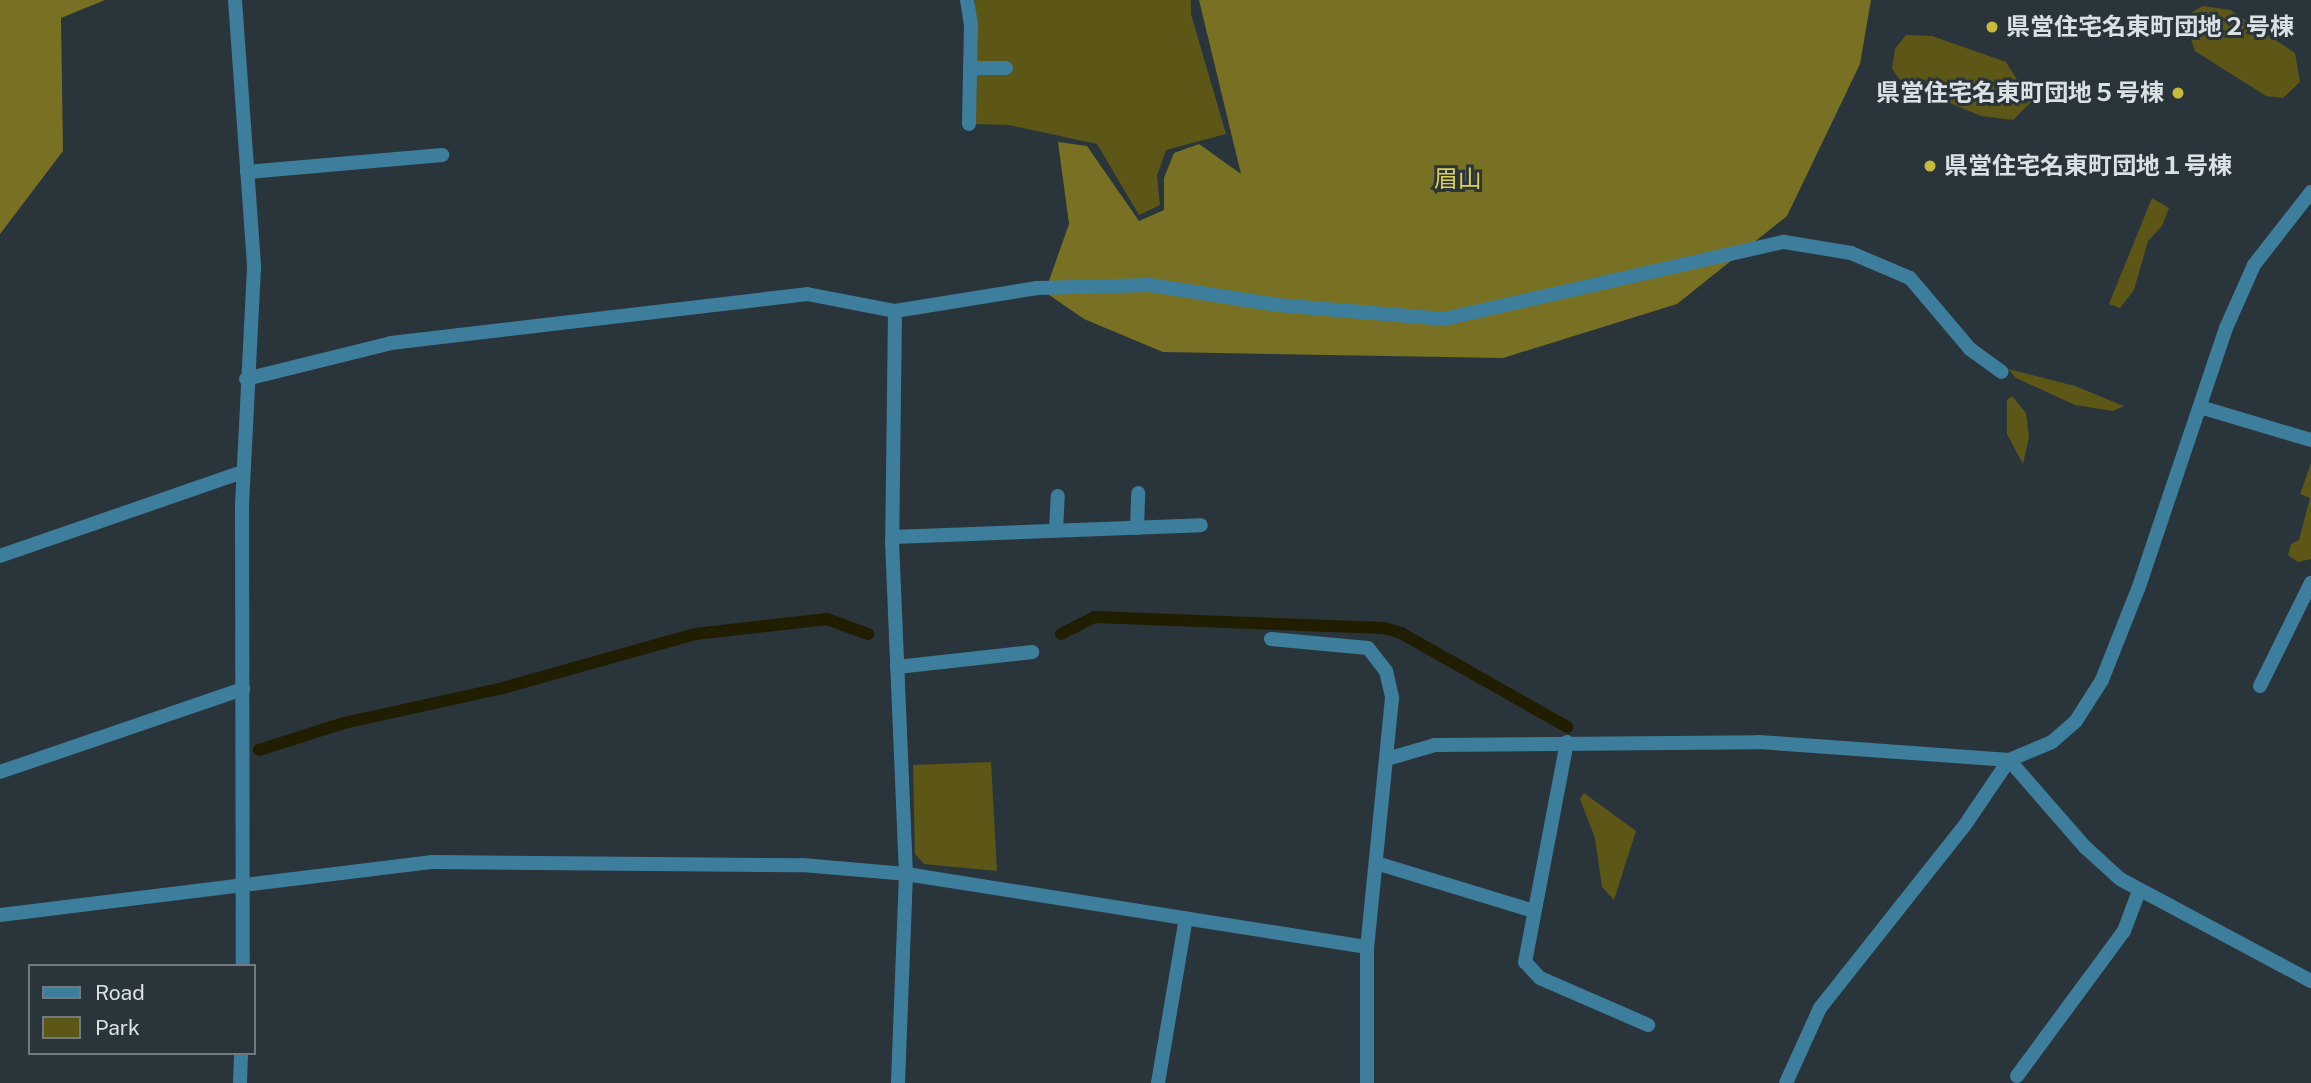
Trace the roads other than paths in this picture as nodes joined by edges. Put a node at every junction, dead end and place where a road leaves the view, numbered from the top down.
1 (235, 0) edge
2 (967, 0) edge
3 (970, 68) junction
4 (1006, 68) dead end
5 (969, 124) dead end
6 (442, 155) dead end
7 (247, 172) junction
8 (2311, 192) edge
9 (895, 311) junction
10 (2002, 372) dead end
11 (246, 379) junction
12 (2200, 407) junction
13 (2311, 440) edge
14 (243, 472) junction
15 (1139, 493) dead end
16 (1058, 496) dead end
17 (1201, 525) dead end
18 (1137, 528) junction
19 (1056, 530) junction
20 (892, 537) junction
21 (0, 556) edge
22 (2311, 583) edge
23 (1270, 639) dead end
24 (1032, 652) dead end
25 (897, 667) junction
26 (2260, 687) dead end
27 (243, 689) junction
28 (1567, 742) junction
29 (1387, 759) junction
30 (2009, 760) junction
31 (0, 772) edge
32 (1376, 863) junction
33 (906, 874) junction
34 (244, 882) junction
35 (2139, 891) junction
36 (1531, 909) junction
37 (0, 915) edge
38 (1186, 918) junction
39 (1367, 947) junction
40 (243, 964) edge
41 (2311, 981) edge
42 (1648, 1025) dead end
43 (241, 1055) edge
44 (2017, 1076) dead end
45 (240, 1083) edge
46 (898, 1083) edge
47 (1158, 1083) edge
48 (1367, 1083) edge
49 (1786, 1083) edge

1 - 7 street
2 - 3 street
3 - 4 street
3 - 5 street
6 - 7 street
7 - 11 street
8 - 12 street
9 - 10 street
9 - 11 street
9 - 20 street
11 - 14 street
12 - 13 street
12 - 30 street
14 - 21 street
14 - 27 street
15 - 18 street
16 - 19 street
17 - 18 street
18 - 19 street
19 - 20 street
20 - 25 street
22 - 26 street
23 - 29 street
24 - 25 street
25 - 33 street
27 - 31 street
27 - 34 street
28 - 29 street
28 - 30 street
28 - 36 street
29 - 32 street
30 - 35 street
30 - 49 street
32 - 36 street
32 - 39 street
33 - 34 street
33 - 38 street
33 - 46 street
34 - 37 street
34 - 40 street
35 - 41 street
35 - 44 street
36 - 42 street
38 - 39 street
38 - 47 street
39 - 48 street
43 - 45 street

